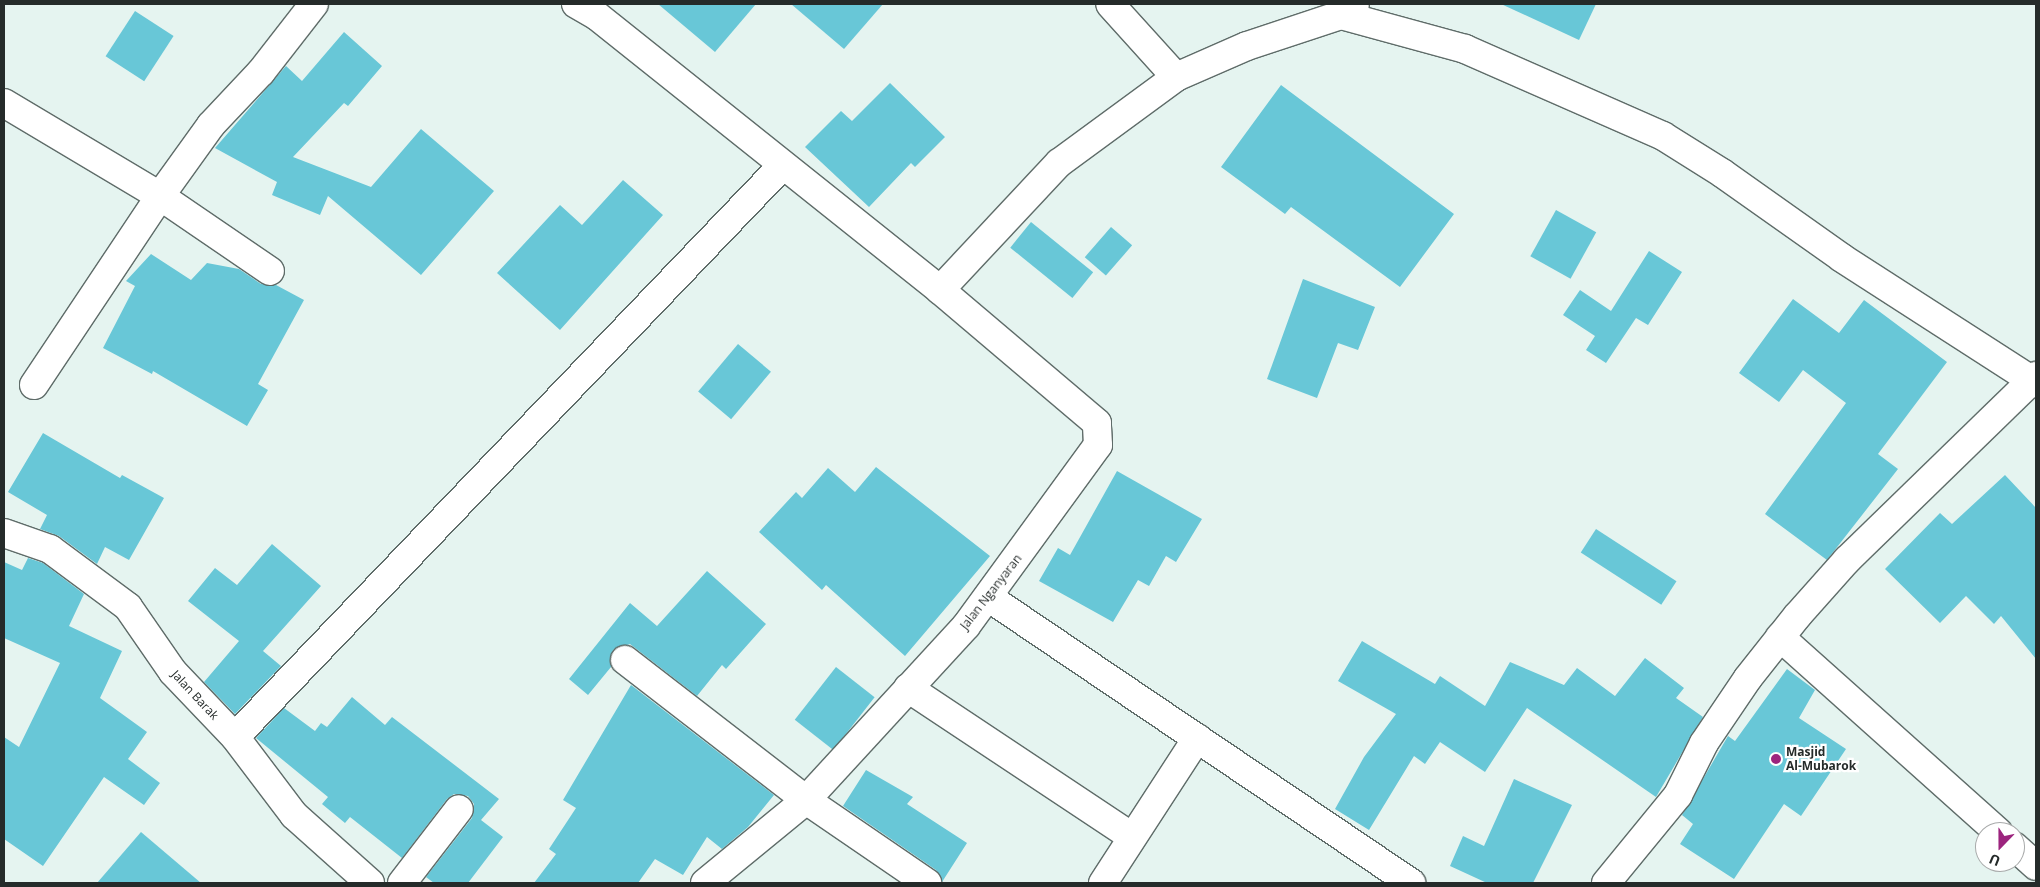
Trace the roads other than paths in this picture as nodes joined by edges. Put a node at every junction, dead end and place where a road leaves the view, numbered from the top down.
1 (314, 4) edge
2 (576, 4) edge
3 (1110, 4) edge
4 (1348, 9) edge
5 (1176, 76) junction
6 (4, 103) edge
7 (782, 166) junction
8 (160, 196) junction
9 (270, 270) dead end
10 (940, 290) junction
11 (2035, 379) edge
12 (34, 385) dead end
13 (4, 533) edge
14 (988, 597) junction
15 (1780, 637) junction
16 (625, 660) dead end
17 (908, 688) junction
18 (234, 737) junction
19 (1197, 738) junction
20 (806, 800) junction
21 (459, 809) dead end
22 (1987, 822) edge
23 (1132, 838) junction
24 (2025, 856) edge
25 (2036, 866) edge
26 (356, 880) edge
27 (402, 883) edge
28 (705, 883) edge
29 (927, 883) edge
30 (1103, 883) edge
31 (1411, 883) edge
32 (1606, 883) edge

1 - 8 street
2 - 7 street, Jalan Nganyaran
3 - 5 street
4 - 5 street
4 - 11 street
5 - 10 street
6 - 8 street
7 - 10 street, Jalan Nganyaran
7 - 18 street
8 - 9 street
8 - 12 street
10 - 14 street, Jalan Nganyaran
11 - 15 street
13 - 18 street, Jalan Barak
14 - 17 street, Jalan Nganyaran
14 - 19 street
15 - 22 street
15 - 32 street
16 - 20 street
17 - 20 street, Jalan Nganyaran
17 - 23 street
18 - 26 street, Jalan Barak
19 - 23 street
19 - 31 street
20 - 28 street, Jalan Nganyaran
20 - 29 street
21 - 27 street
23 - 30 street
24 - 25 street

